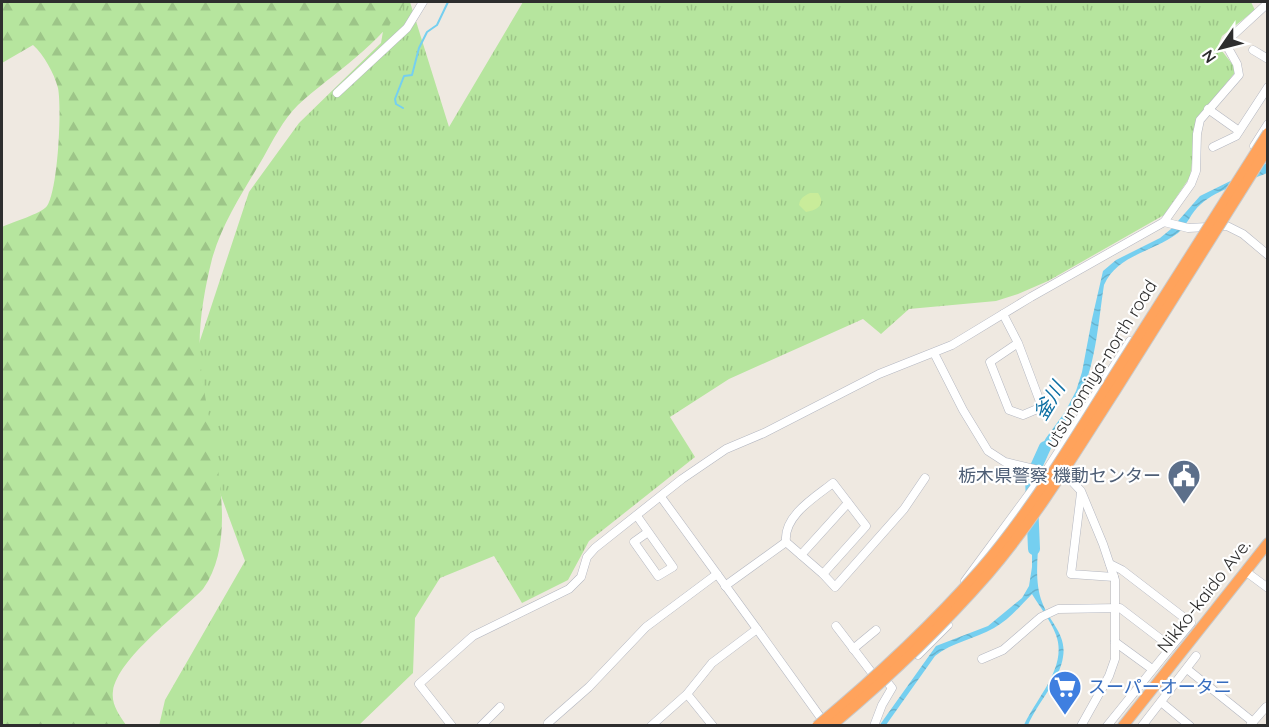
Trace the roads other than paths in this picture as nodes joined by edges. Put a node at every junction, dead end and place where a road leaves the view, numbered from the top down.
1 (423, 2) edge
2 (1268, 3) edge
3 (1254, 50) dead end
4 (1268, 59) edge
5 (1268, 87) edge
6 (337, 93) dead end
7 (1208, 109) junction
8 (1268, 124) edge
9 (1239, 131) junction
10 (1268, 133) edge
11 (1213, 147) dead end
12 (1268, 148) edge
13 (1268, 156) edge
14 (1168, 223) junction
15 (1223, 226) junction
16 (1203, 227) junction
17 (1267, 252) edge
18 (1003, 314) junction
19 (1018, 343) junction
20 (933, 353) junction
21 (1044, 470) junction
22 (1064, 476) junction
23 (925, 478) dead end
24 (1081, 491) junction
25 (662, 497) junction
26 (848, 503) junction
27 (636, 516) junction
28 (648, 532) junction
29 (786, 542) junction
30 (1268, 543) edge
31 (801, 555) junction
32 (1110, 564) junction
33 (1245, 572) junction
34 (717, 574) junction
35 (823, 574) junction
36 (1114, 577) junction
37 (725, 586) junction
38 (1268, 588) edge
39 (1115, 607) junction
40 (836, 626) dead end
41 (757, 629) junction
42 (876, 630) dead end
43 (1115, 642) junction
44 (1171, 647) junction
45 (853, 649) junction
46 (1196, 656) dead end
47 (982, 660) dead end
48 (1152, 669) junction
49 (1186, 669) junction
50 (872, 673) junction
51 (888, 683) junction
52 (687, 694) junction
53 (1161, 702) junction
54 (500, 707) dead end
55 (1266, 707) dead end
56 (449, 722) edge
57 (819, 722) edge
58 (548, 723) dead end
59 (1252, 724) edge
60 (1125, 725) edge
61 (438, 726) edge
62 (482, 726) edge
63 (651, 726) edge
64 (713, 726) edge
65 (811, 726) edge
66 (829, 726) edge
67 (839, 726) edge
68 (874, 726) edge
69 (1081, 726) edge
70 (1107, 726) edge
71 (1142, 726) edge
72 (1190, 726) edge

1 - 6 street
2 - 7 street
3 - 4 street
5 - 9 street
7 - 9 street
7 - 14 street
8 - 16 street
9 - 11 street
10 - 57 highway, utsunomiya-north road, bridge
12 - 66 highway, utsunomiya-north road, bridge
13 - 15 street
14 - 16 street
14 - 18 street
15 - 16 street
15 - 17 street
15 - 22 street
16 - 21 street
18 - 19 street
18 - 20 street
19 - 19 street
20 - 21 street
20 - 25 street
21 - 22 street
21 - 50 street
22 - 24 street
22 - 51 street
23 - 35 street
24 - 32 street
24 - 36 street
25 - 27 street
25 - 34 street
26 - 29 street
26 - 31 street
26 - 35 street
27 - 28 street
27 - 56 street
28 - 28 street
29 - 31 street
29 - 37 street
30 - 33 highway, Nikko-kaido Ave.
31 - 35 street
32 - 36 street
32 - 44 street
33 - 38 street
33 - 60 highway, Nikko-kaido Ave.
34 - 37 street
34 - 58 street
36 - 39 street
37 - 41 street
39 - 43 street
39 - 44 street
39 - 47 street
40 - 45 street
41 - 52 street
41 - 57 street
42 - 45 street
43 - 48 street
43 - 69 street
44 - 48 street
45 - 50 street
46 - 49 street
48 - 70 street
49 - 53 street
49 - 59 street
50 - 57 street
51 - 67 street
51 - 68 street
52 - 63 street
52 - 64 street
53 - 71 street
53 - 72 street
54 - 62 street
55 - 59 street
56 - 61 street
57 - 65 street
57 - 66 street

